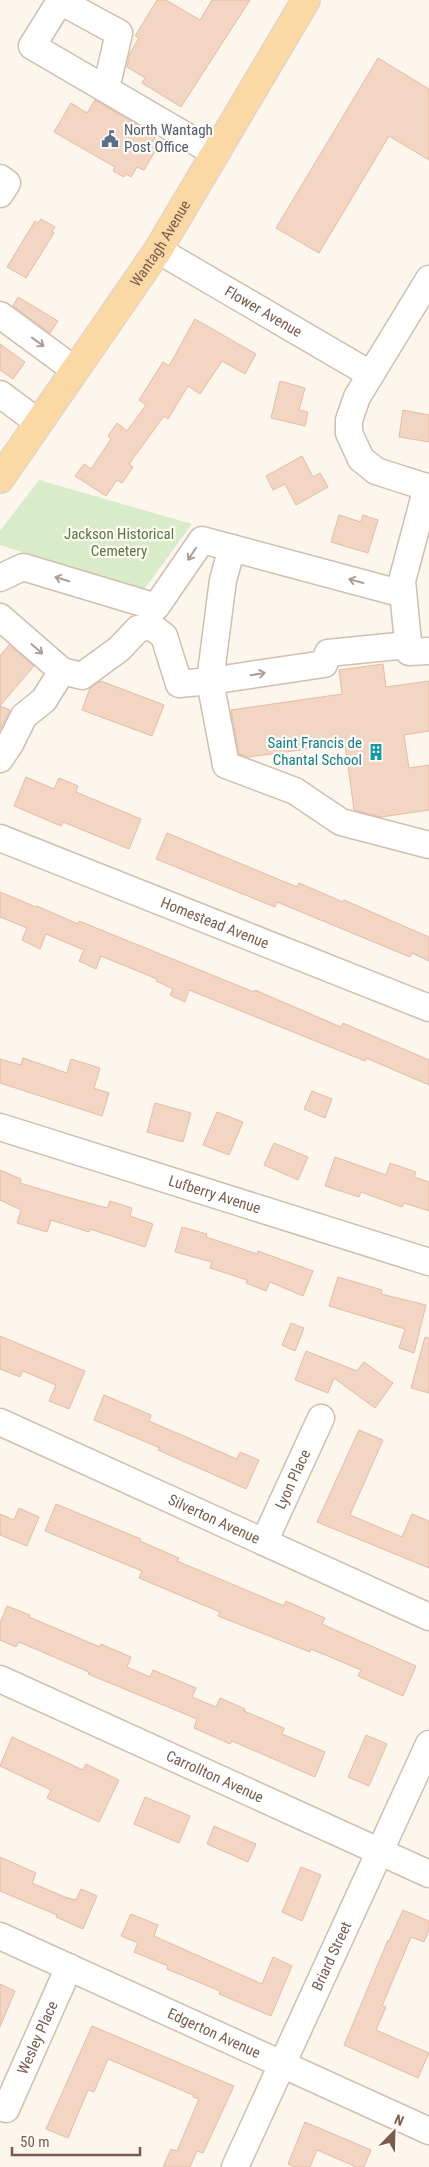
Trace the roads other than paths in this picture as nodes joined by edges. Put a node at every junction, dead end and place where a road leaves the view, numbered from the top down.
1 (306, 0) edge
2 (106, 89) dead end
3 (215, 154) junction
4 (0, 178) edge
5 (0, 194) edge
6 (158, 250) junction
7 (429, 279) edge
8 (0, 315) edge
9 (75, 370) junction
10 (370, 374) junction
11 (0, 394) edge
12 (39, 423) junction
13 (0, 479) edge
14 (428, 488) edge
15 (232, 548) junction
16 (0, 578) edge
17 (402, 587) junction
18 (0, 617) edge
19 (419, 648) edge
20 (62, 671) junction
21 (210, 681) junction
22 (0, 759) edge
23 (0, 838) edge
24 (429, 845) edge
25 (429, 1008) edge
26 (0, 1127) edge
27 (429, 1262) edge
28 (321, 1418) dead end
29 (0, 1422) edge
30 (264, 1542) junction
31 (429, 1617) edge
32 (0, 1679) edge
33 (429, 1744) edge
34 (380, 1852) junction
35 (429, 1874) edge
36 (0, 1936) edge
37 (70, 1968) junction
38 (283, 2064) junction
39 (6, 2109) dead end
40 (429, 2131) edge
41 (235, 2167) edge

1 - 3 main road, Wantagh Avenue
2 - 3 street
3 - 6 main road, Wantagh Avenue
4 - 5 street
6 - 9 main road, Wantagh Avenue
6 - 10 street, Flower Avenue
7 - 10 street
8 -> 9 street
9 - 12 main road, Wantagh Avenue
10 - 14 street
11 - 12 street
12 - 13 main road, Wantagh Avenue
14 - 17 street
15 -> 16 street
17 -> 15 street
15 - 21 street
17 - 19 street
18 -> 20 street
21 -> 19 street
20 - 21 street
20 - 22 street
21 - 24 street
23 - 25 street, Homestead Avenue
26 - 27 street, Lufberry Avenue
28 - 30 street, Lyon Place
29 - 30 street, Silverton Avenue
30 - 31 street, Silverton Avenue
32 - 34 street, Carrollton Avenue
33 - 34 street, Briard Street
34 - 35 street, Carrollton Avenue
34 - 38 street, Briard Street
36 - 37 street, Edgerton Avenue
37 - 38 street, Edgerton Avenue
37 - 39 street, Wesley Place
38 - 40 street, Edgerton Avenue
38 - 41 street, Briard Street

